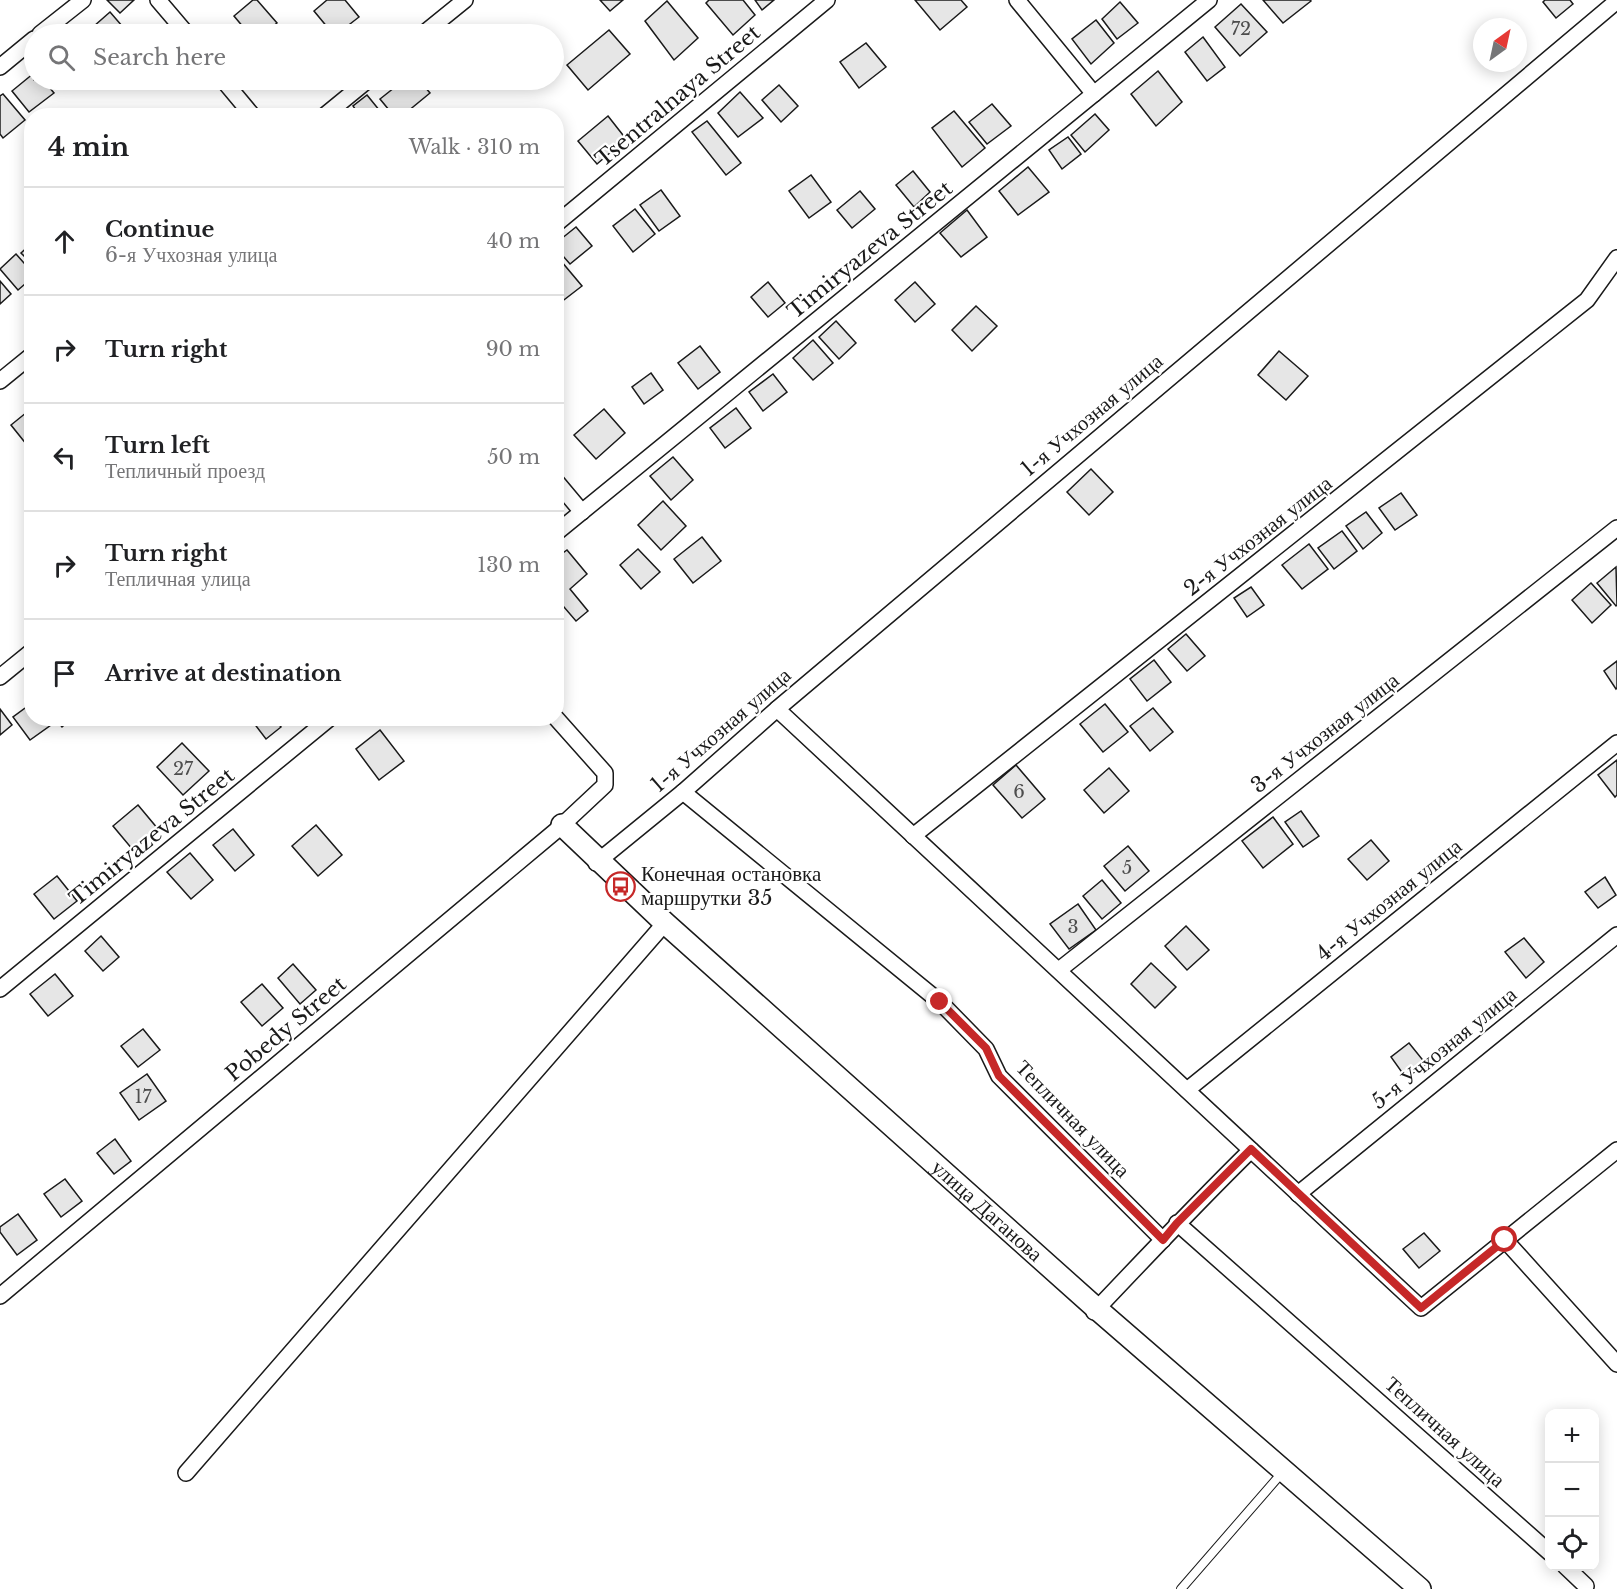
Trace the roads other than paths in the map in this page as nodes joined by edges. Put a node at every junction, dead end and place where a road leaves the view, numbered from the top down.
1 (83, 0) edge
2 (158, 0) edge
3 (465, 0) edge
4 (827, 0) edge
5 (1017, 0) edge
6 (1209, 0) edge
7 (1617, 1) edge
8 (53, 24) edge
9 (178, 24) edge
10 (435, 24) edge
11 (24, 47) edge
12 (0, 67) edge
13 (231, 90) edge
14 (356, 90) edge
15 (1094, 94) junction
16 (246, 108) edge
17 (334, 108) edge
18 (564, 217) edge
19 (1617, 258) edge
20 (24, 362) edge
21 (0, 381) edge
22 (564, 491) edge
23 (582, 512) junction
24 (564, 527) edge
25 (1617, 528) edge
26 (24, 658) edge
27 (0, 677) edge
28 (777, 709) junction
29 (320, 726) edge
30 (563, 726) edge
31 (1617, 743) edge
32 (683, 792) junction
33 (560, 827) junction
34 (914, 836) junction
35 (597, 862) junction
36 (664, 925) junction
37 (1617, 935) edge
38 (1059, 970) junction
39 (0, 989) edge
40 (1187, 1090) junction
41 (1251, 1149) junction
42 (1617, 1150) edge
43 (1298, 1194) junction
44 (1177, 1223) junction
45 (1163, 1240) junction
46 (1505, 1240) junction
47 (0, 1296) edge
48 (1095, 1311) junction
49 (1617, 1364) edge
50 (186, 1473) dead end
51 (1281, 1474) junction
52 (1545, 1549) edge
53 (1570, 1571) edge
54 (1586, 1586) dead end
55 (1181, 1589) edge
56 (1413, 1589) edge
57 (1420, 1589) edge

1 - 8 street
2 - 9 street
3 - 10 street
4 - 18 street, Tsentralnaya Street
5 - 15 street
6 - 15 street, Timiryazeva Street
7 - 28 street, 1-я Учхозная улица
11 - 12 street
13 - 16 street
14 - 17 street
15 - 23 street, Timiryazeva Street
19 - 34 street, 2-я Учхозная улица
20 - 21 street
22 - 23 street
23 - 24 street, Timiryazeva Street
25 - 38 street, 3-я Учхозная улица
26 - 27 street
28 - 32 street, 1-я Учхозная улица
28 - 34 street
29 - 39 street, Timiryazeva Street
30 - 33 street, Pobedy Street
31 - 40 street, 4-я Учхозная улица
32 - 35 street, 1-я Учхозная улица
32 - 45 street, Тепличная улица
33 - 35 main road, улица Даганова
33 - 47 street, Pobedy Street
34 - 38 street
35 - 36 main road, улица Даганова
36 - 48 main road, улица Даганова
36 - 50 street
37 - 43 street, 5-я Учхозная улица
38 - 40 street
40 - 41 street
41 - 43 street
41 - 44 street
42 - 46 street
43 - 46 street
44 - 45 street
44 - 52 street, Тепличная улица
45 - 48 street
46 - 49 street
48 - 51 main road, улица Даганова
48 - 57 main road, улица Даганова
51 - 55 lane
51 - 56 main road, улица Даганова
53 - 54 street

